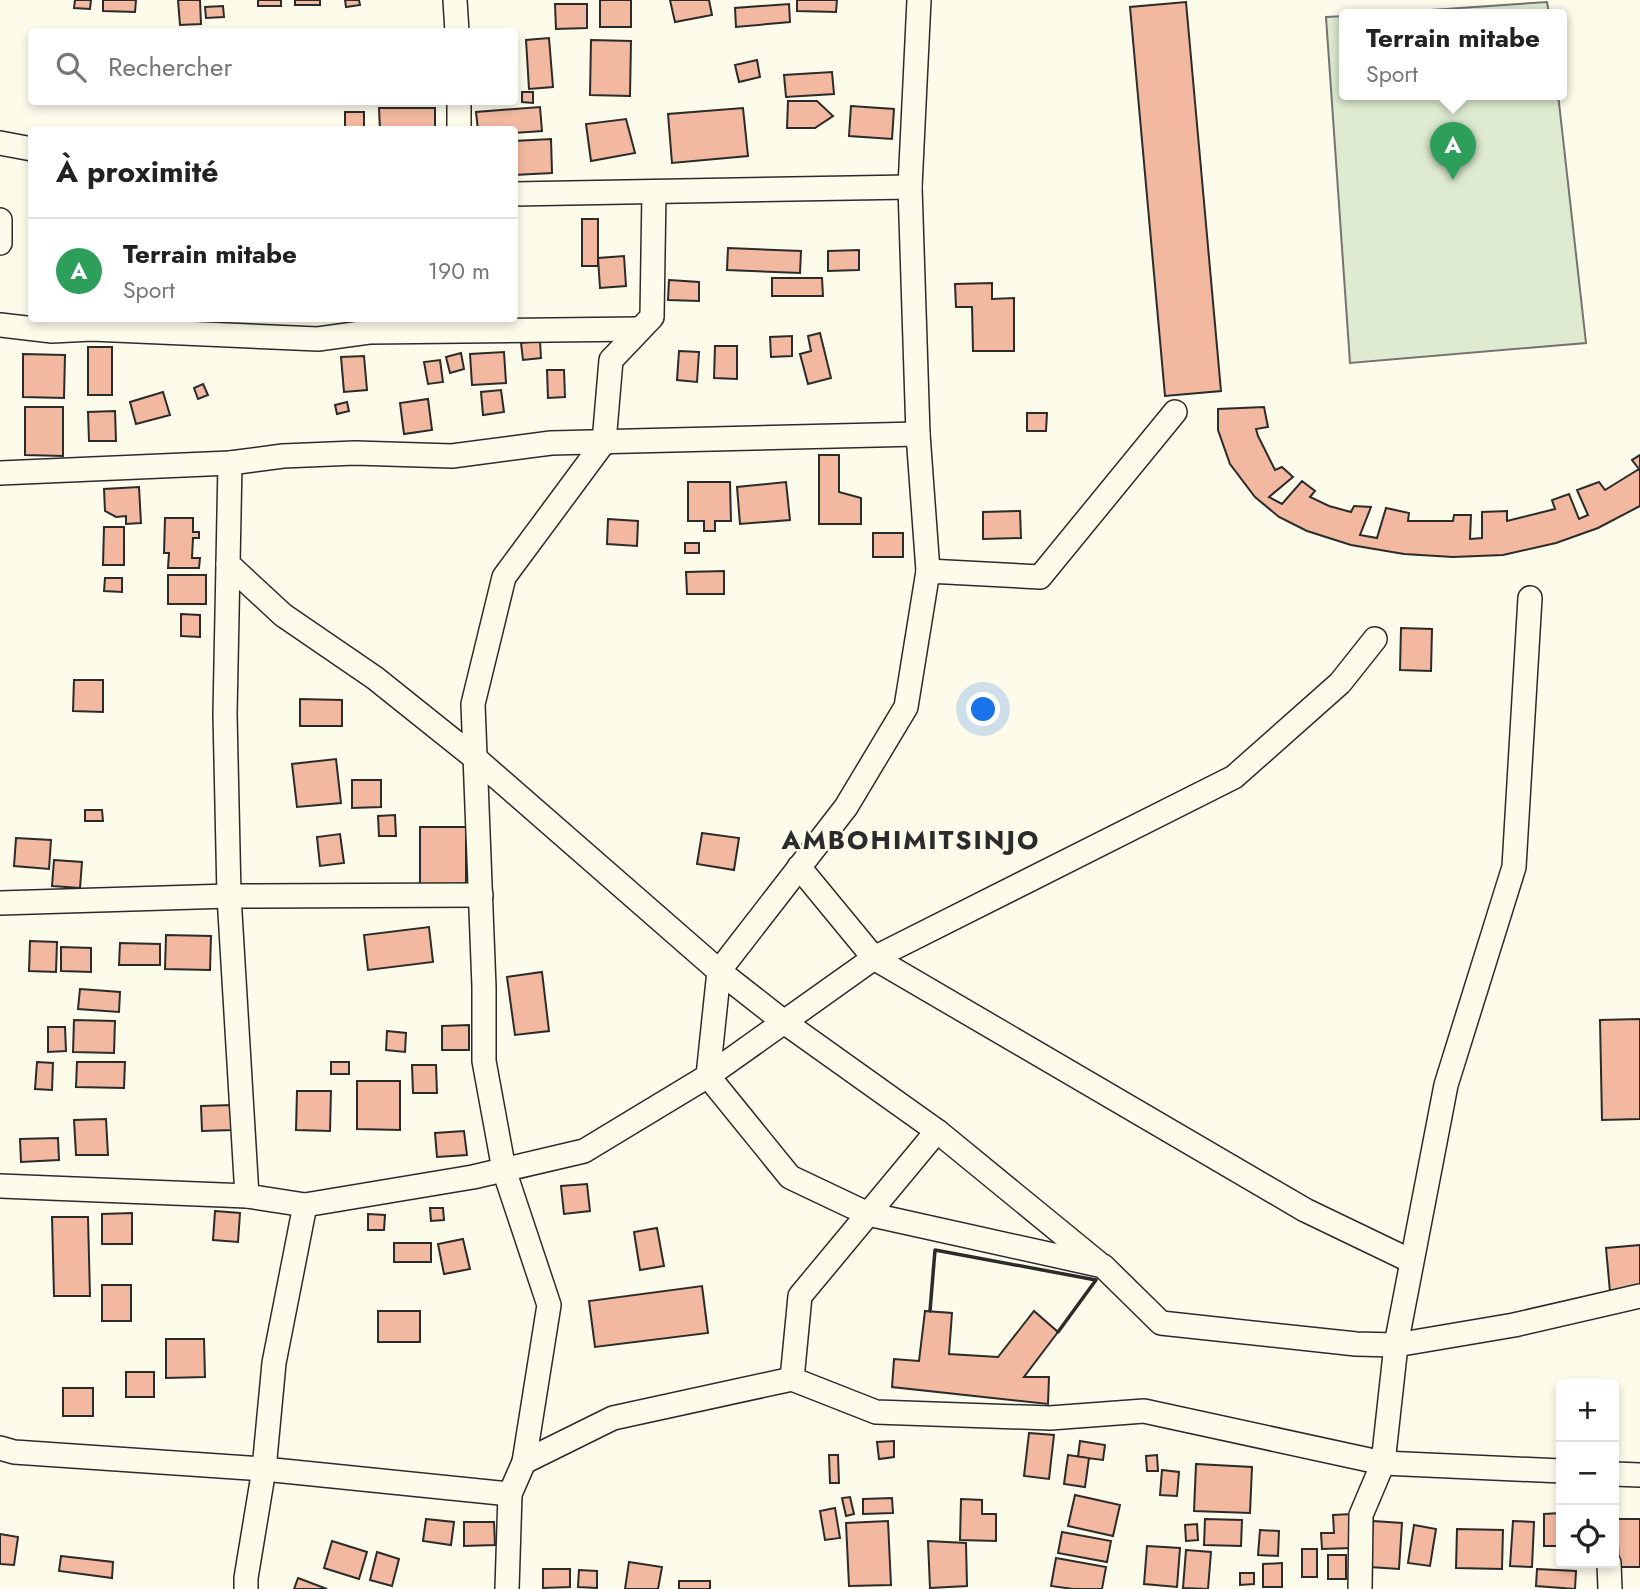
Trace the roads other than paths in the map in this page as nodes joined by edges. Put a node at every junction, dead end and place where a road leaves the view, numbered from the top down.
1 (455, 0) edge
2 (919, 0) edge
3 (457, 28) edge
4 (459, 105) edge
5 (458, 126) edge
6 (0, 143) edge
7 (28, 148) edge
8 (910, 187) junction
9 (654, 192) junction
10 (518, 194) edge
11 (0, 220) edge
12 (0, 243) edge
13 (0, 326) edge
14 (640, 329) junction
15 (1175, 412) dead end
16 (918, 434) junction
17 (604, 442) junction
18 (230, 463) junction
19 (0, 473) edge
20 (228, 564) junction
21 (928, 571) junction
22 (1530, 598) dead end
23 (1376, 639) dead end
24 (475, 758) junction
25 (799, 867) junction
26 (481, 895) junction
27 (229, 896) junction
28 (0, 903) edge
29 (874, 958) junction
30 (719, 971) junction
31 (784, 1022) junction
32 (708, 1076) junction
33 (937, 1131) junction
34 (504, 1170) junction
35 (0, 1186) edge
36 (247, 1196) junction
37 (304, 1205) junction
38 (868, 1214) junction
39 (1411, 1261) junction
40 (1102, 1266) junction
41 (1640, 1296) edge
42 (1396, 1345) junction
43 (792, 1379) junction
44 (0, 1448) edge
45 (524, 1462) junction
46 (1383, 1463) junction
47 (264, 1469) junction
48 (1556, 1471) edge
49 (1619, 1474) edge
50 (1640, 1475) edge
51 (510, 1494) junction
52 (1609, 1568) edge
53 (246, 1589) edge
54 (507, 1589) edge
55 (1360, 1589) edge
56 (1610, 1589) edge

1 - 3 street
2 - 8 street
4 - 5 street
6 - 7 street
8 - 9 street
8 - 16 street
9 - 10 street
9 - 14 street
11 - 12 street
13 - 14 street
14 - 17 street
15 - 21 street
16 - 17 street
16 - 21 street
17 - 18 street
17 - 24 street
18 - 19 street
18 - 20 street
20 - 24 street
20 - 27 street
21 - 25 street
22 - 39 street
23 - 29 street
24 - 26 street
24 - 30 street
25 - 29 street
25 - 30 street
26 - 27 street
26 - 34 street
27 - 28 street
27 - 36 street
29 - 31 street
29 - 39 street
30 - 31 street
30 - 32 street
31 - 32 street
31 - 33 street
32 - 34 street
32 - 38 street
33 - 38 street
33 - 40 street
34 - 37 street
34 - 45 street
35 - 36 street
36 - 37 street
37 - 47 street
38 - 40 street
38 - 43 street
39 - 42 street
40 - 42 street
41 - 42 street
42 - 46 street
43 - 45 street
43 - 46 street
44 - 47 street
45 - 51 street
46 - 48 street
46 - 55 street
47 - 51 street
47 - 53 street
49 - 50 street
51 - 54 street
52 - 56 street

